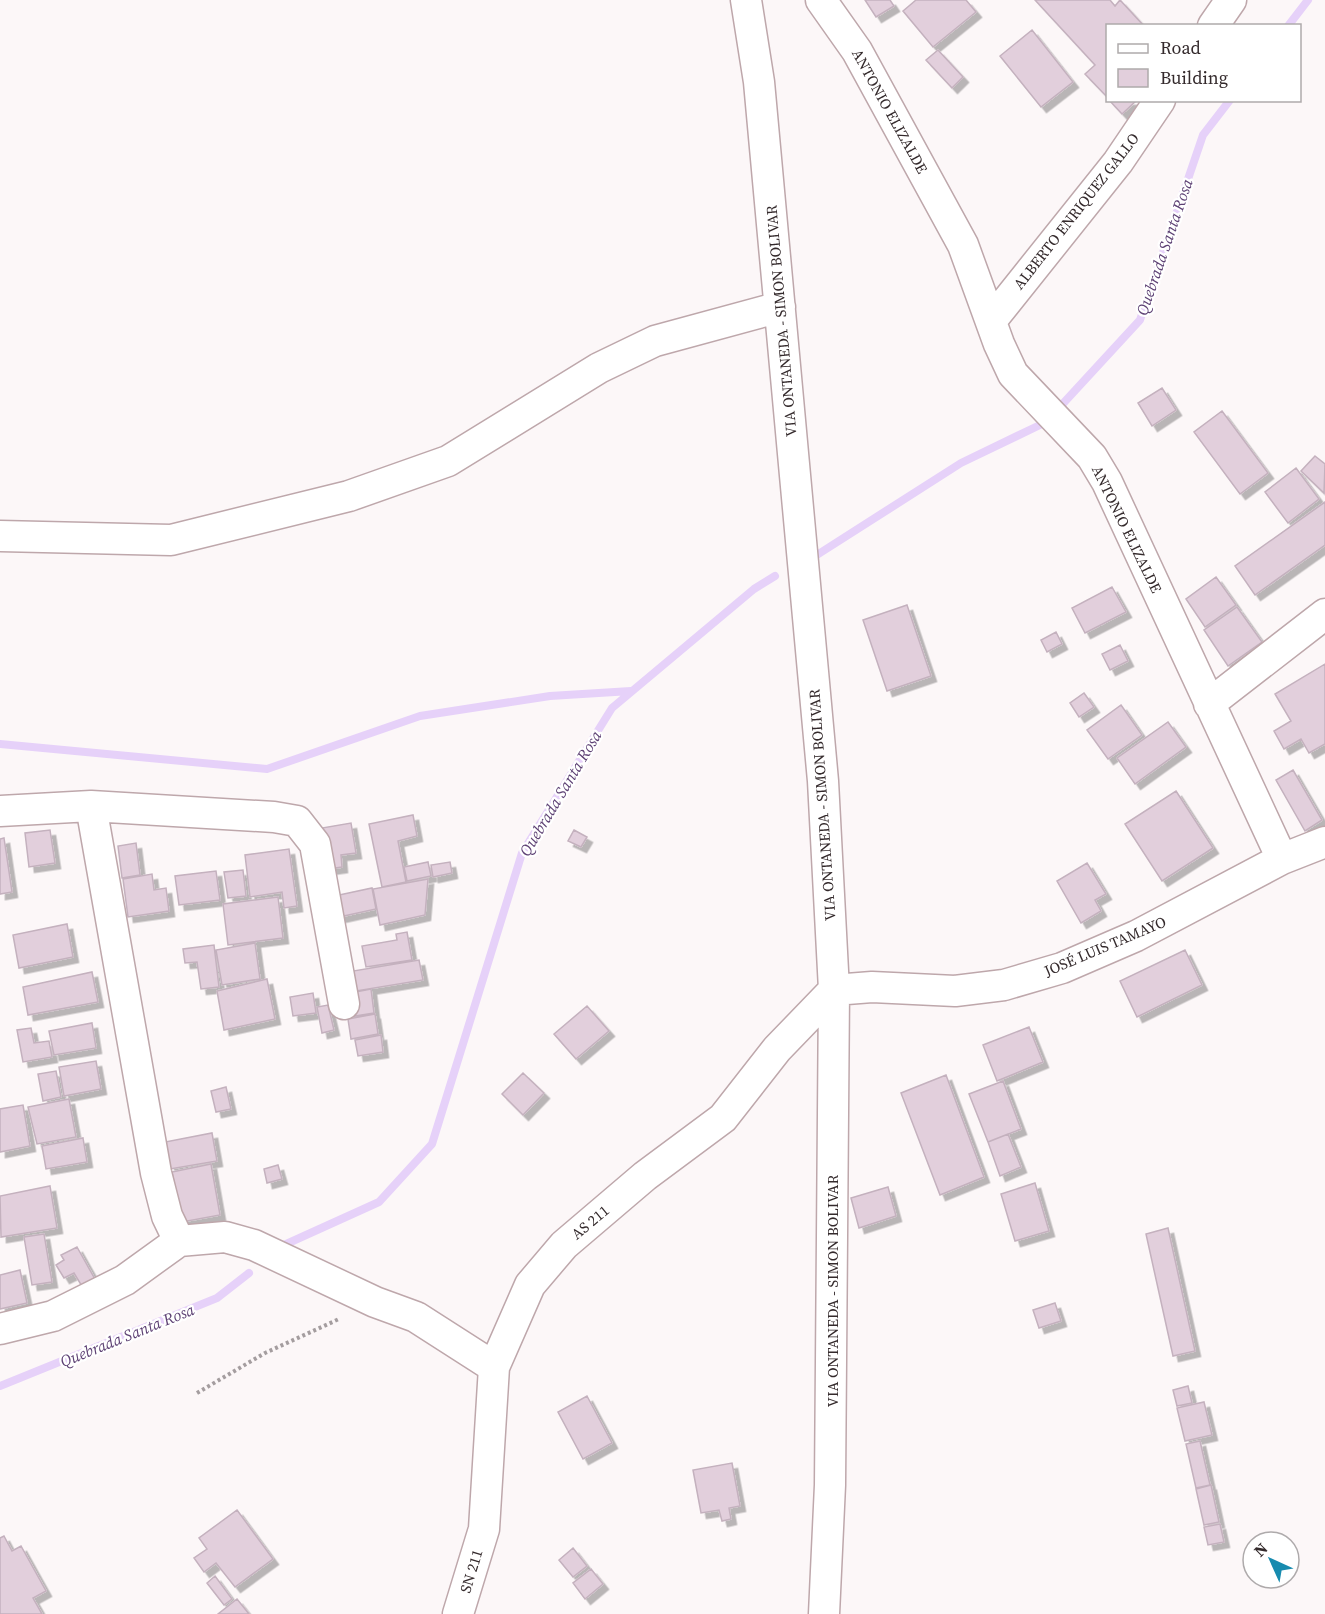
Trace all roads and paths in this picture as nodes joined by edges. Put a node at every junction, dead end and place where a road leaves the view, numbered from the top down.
1 (746, 0) edge
2 (821, 0) edge
3 (1231, 0) edge
4 (1214, 24) edge
5 (1159, 102) edge
6 (780, 307) junction
7 (991, 321) junction
8 (0, 536) edge
9 (1325, 614) edge
10 (1209, 704) junction
11 (91, 806) junction
12 (0, 811) edge
13 (1325, 843) edge
14 (1282, 859) junction
15 (834, 990) junction
16 (344, 1004) dead end
17 (179, 1242) junction
18 (348, 1314) dead end
19 (0, 1329) edge
20 (494, 1367) junction
21 (197, 1393) dead end
22 (484, 1529) joint
23 (458, 1614) edge
24 (824, 1614) edge

1 - 6 street, VIA ONTANEDA - SIMON BOLIVAR
2 - 7 street, ANTONIO ELIZALDE
3 - 4 street
5 - 7 street, ALBERTO ENRIQUEZ GALLO
6 - 8 street
6 - 15 street, VIA ONTANEDA - SIMON BOLIVAR
7 - 10 street, ANTONIO ELIZALDE
9 - 10 street
10 - 14 street, ANTONIO ELIZALDE
11 - 12 street
11 - 16 street
11 - 17 street
13 - 14 street, JOSÉ LUIS TAMAYO
14 - 15 street, JOSÉ LUIS TAMAYO
15 - 20 street, AS 211
15 - 24 street, VIA ONTANEDA - SIMON BOLIVAR
17 - 19 street
17 - 20 street
18 - 21 path
20 - 22 street, AS 211
22 - 23 street, SN 211

